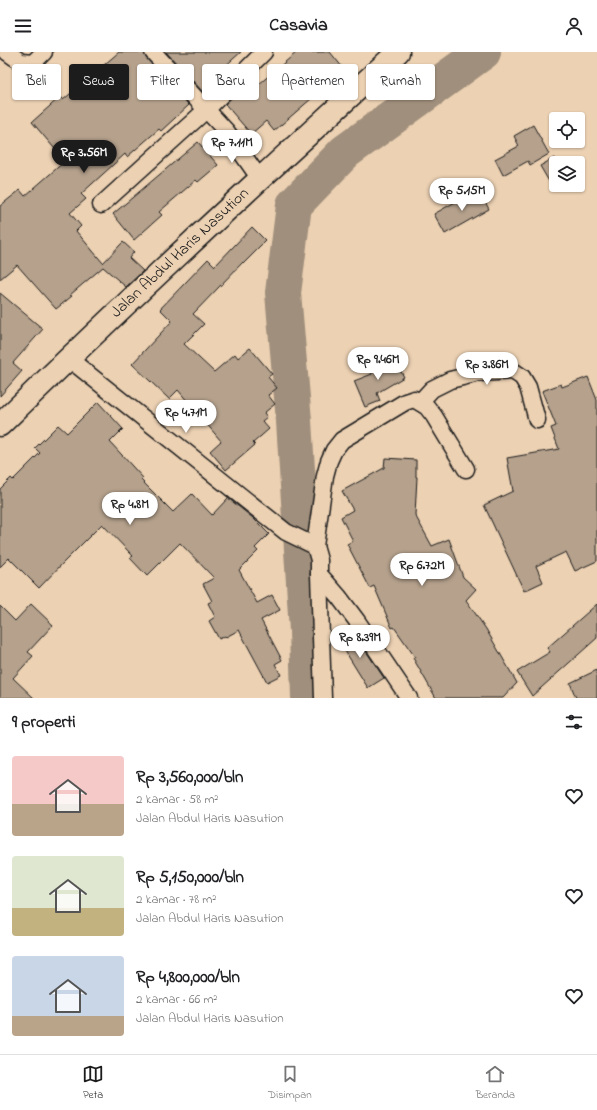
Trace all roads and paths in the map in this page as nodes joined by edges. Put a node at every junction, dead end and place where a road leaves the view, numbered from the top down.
1 (7, 52) edge
2 (44, 52) edge
3 (154, 52) edge
4 (264, 52) edge
5 (398, 52) edge
6 (206, 110) junction
7 (260, 179) junction
8 (101, 204) dead end
9 (68, 358) junction
10 (420, 402) junction
11 (537, 420) dead end
12 (0, 425) edge
13 (466, 469) dead end
14 (311, 544) junction
15 (319, 574) junction
16 (323, 698) edge
17 (409, 698) edge

1 - 2 street
3 - 6 street
4 - 6 street
5 - 7 main road, Jalan Abdul Haris Nasution
6 - 7 street
6 - 8 street
7 - 9 main road, Jalan Abdul Haris Nasution
9 - 12 main road, Jalan Abdul Haris Nasution
9 - 14 street
10 - 11 street
10 - 13 street
10 - 14 street
14 - 15 street
15 - 16 street
15 - 17 street

